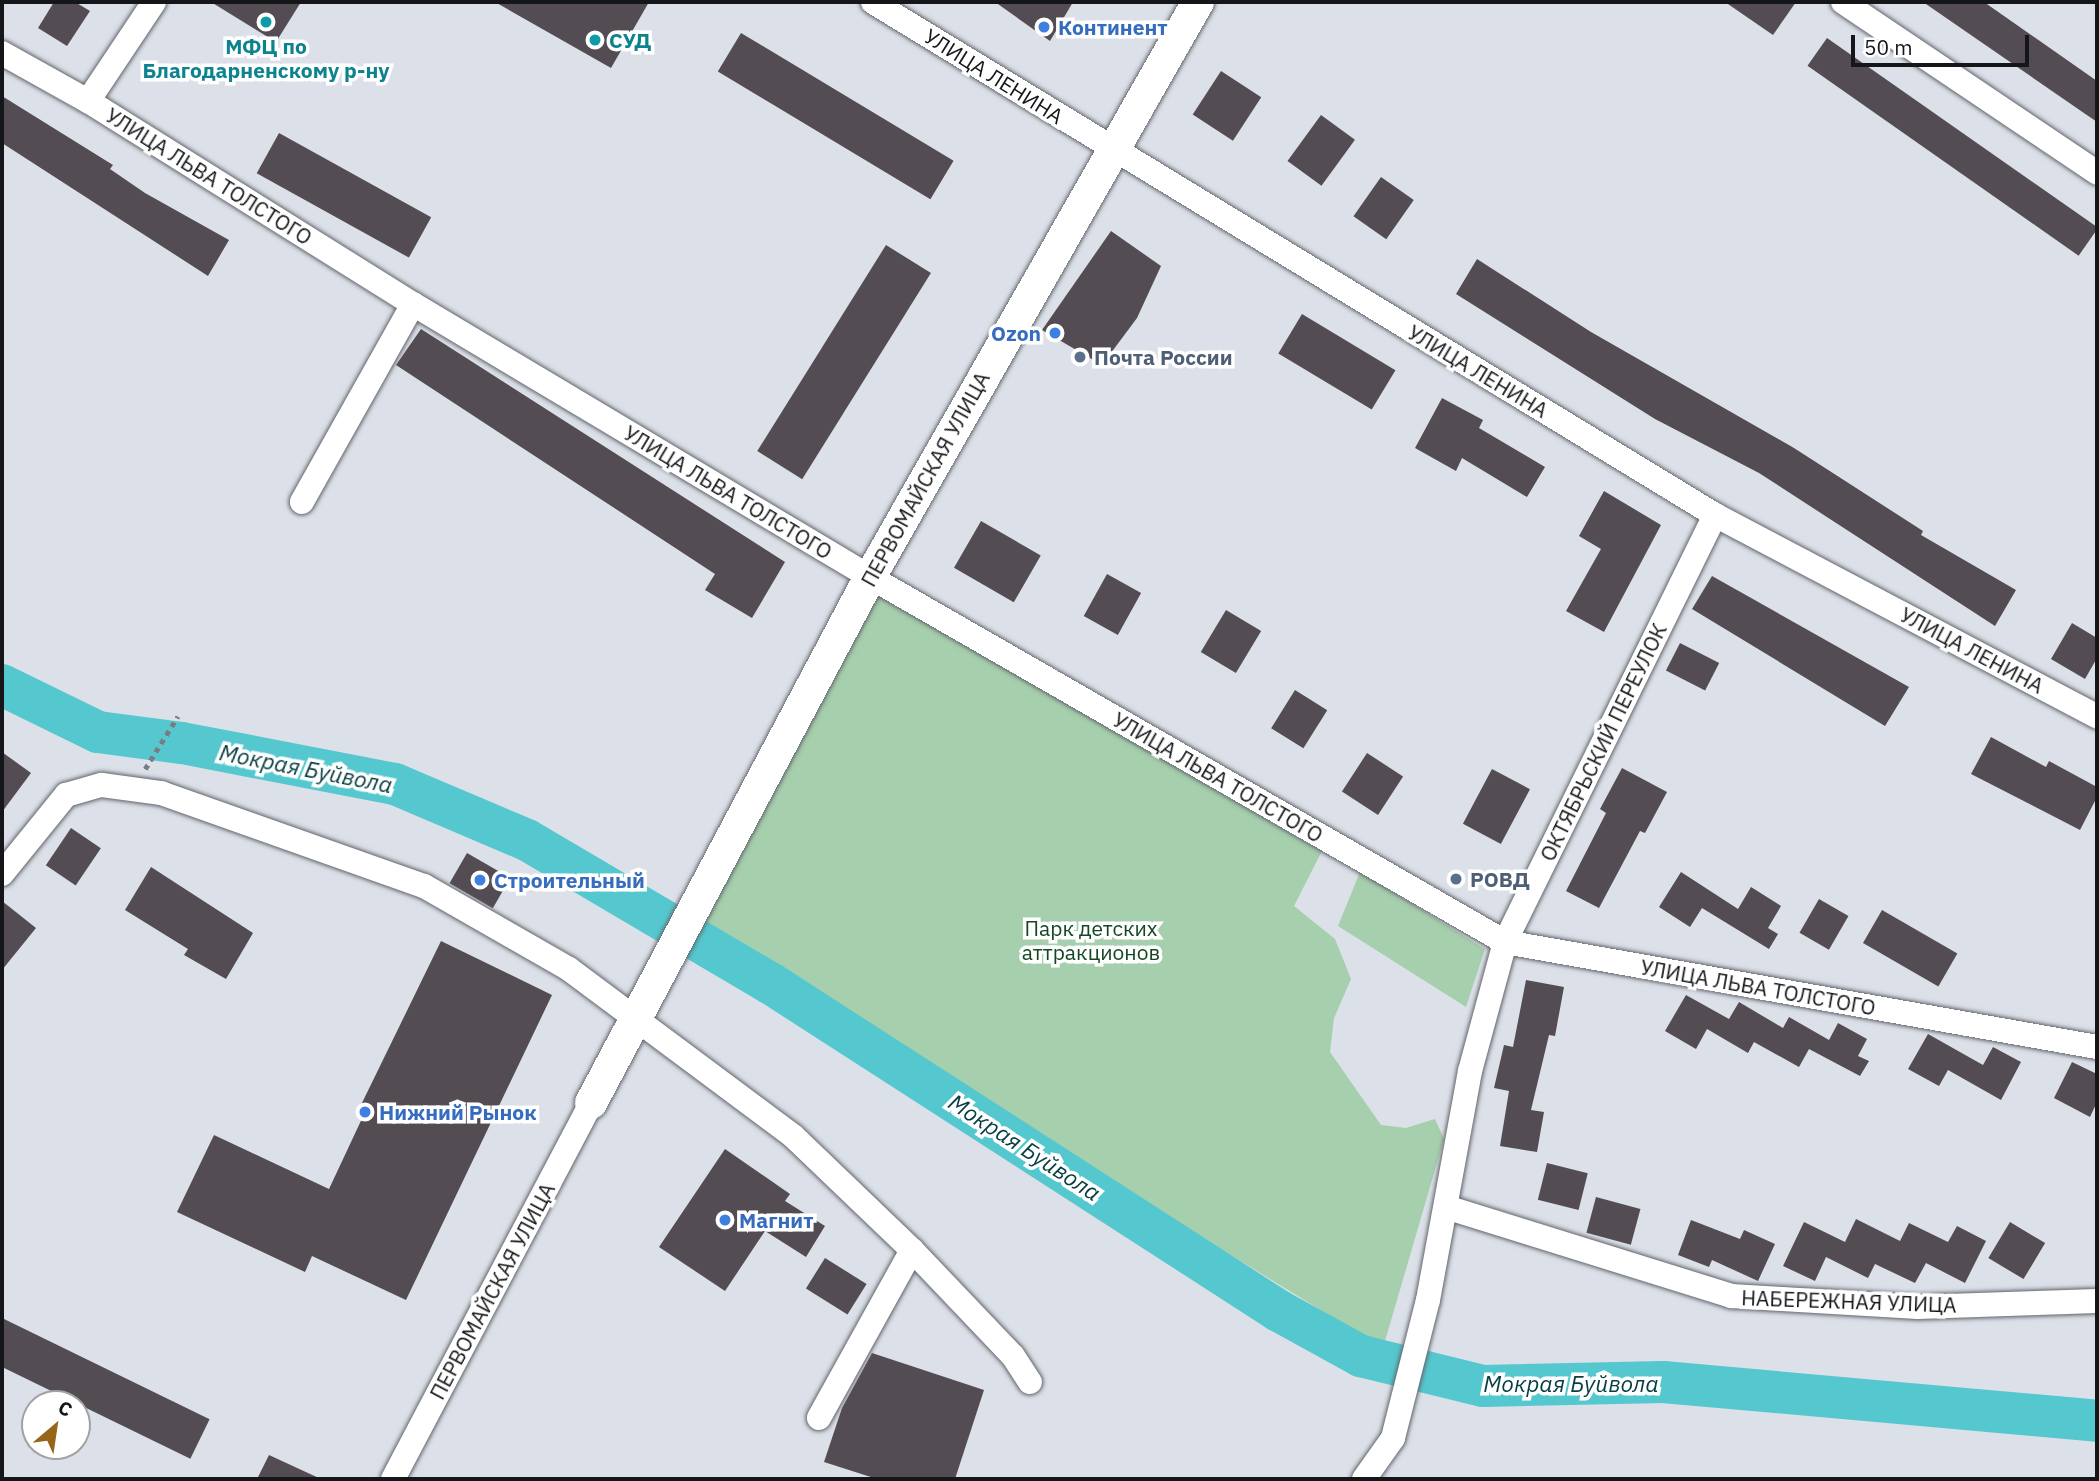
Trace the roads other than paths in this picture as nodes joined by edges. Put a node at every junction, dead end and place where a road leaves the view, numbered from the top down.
1 (154, 2) edge
2 (873, 2) edge
3 (1198, 2) edge
4 (1843, 2) edge
5 (2, 53) edge
6 (88, 101) junction
7 (1113, 149) junction
8 (2097, 173) edge
9 (414, 304) junction
10 (302, 502) dead end
11 (1715, 515) junction
12 (870, 577) junction
13 (2097, 716) edge
14 (2, 874) edge
15 (1505, 942) junction
16 (635, 1019) junction
17 (2097, 1047) edge
18 (591, 1103) joint
19 (1446, 1207) junction
20 (912, 1250) junction
21 (2097, 1301) edge
22 (1030, 1382) dead end
23 (819, 1418) dead end
24 (393, 1479) edge
25 (1364, 1479) edge

1 - 6 street
2 - 7 street, УЛИЦА ЛЕНИНА
3 - 7 main road, ПЕРВОМАЙСКАЯ УЛИЦА
4 - 8 street
5 - 6 street, УЛИЦА ЛЬВА ТОЛСТОГО
6 - 9 street, УЛИЦА ЛЬВА ТОЛСТОГО
7 - 11 street, УЛИЦА ЛЕНИНА
7 - 12 main road, ПЕРВОМАЙСКАЯ УЛИЦА
9 - 10 street
9 - 12 street, УЛИЦА ЛЬВА ТОЛСТОГО
11 - 13 street, УЛИЦА ЛЕНИНА
11 - 15 street, ОКТЯБРЬСКИЙ ПЕРЕУЛОК
12 - 15 street, УЛИЦА ЛЬВА ТОЛСТОГО
12 - 16 main road, ПЕРВОМАЙСКАЯ УЛИЦА
14 - 16 street
15 - 17 street, УЛИЦА ЛЬВА ТОЛСТОГО
15 - 19 street, ОКТЯБРЬСКИЙ ПЕРЕУЛОК
16 - 18 main road, ПЕРВОМАЙСКАЯ УЛИЦА
16 - 20 street
18 - 24 street, ПЕРВОМАЙСКАЯ УЛИЦА
19 - 21 street, НАБЕРЕЖНАЯ УЛИЦА
19 - 25 street, ОКТЯБРЬСКИЙ ПЕРЕУЛОК
20 - 22 street
20 - 23 street

